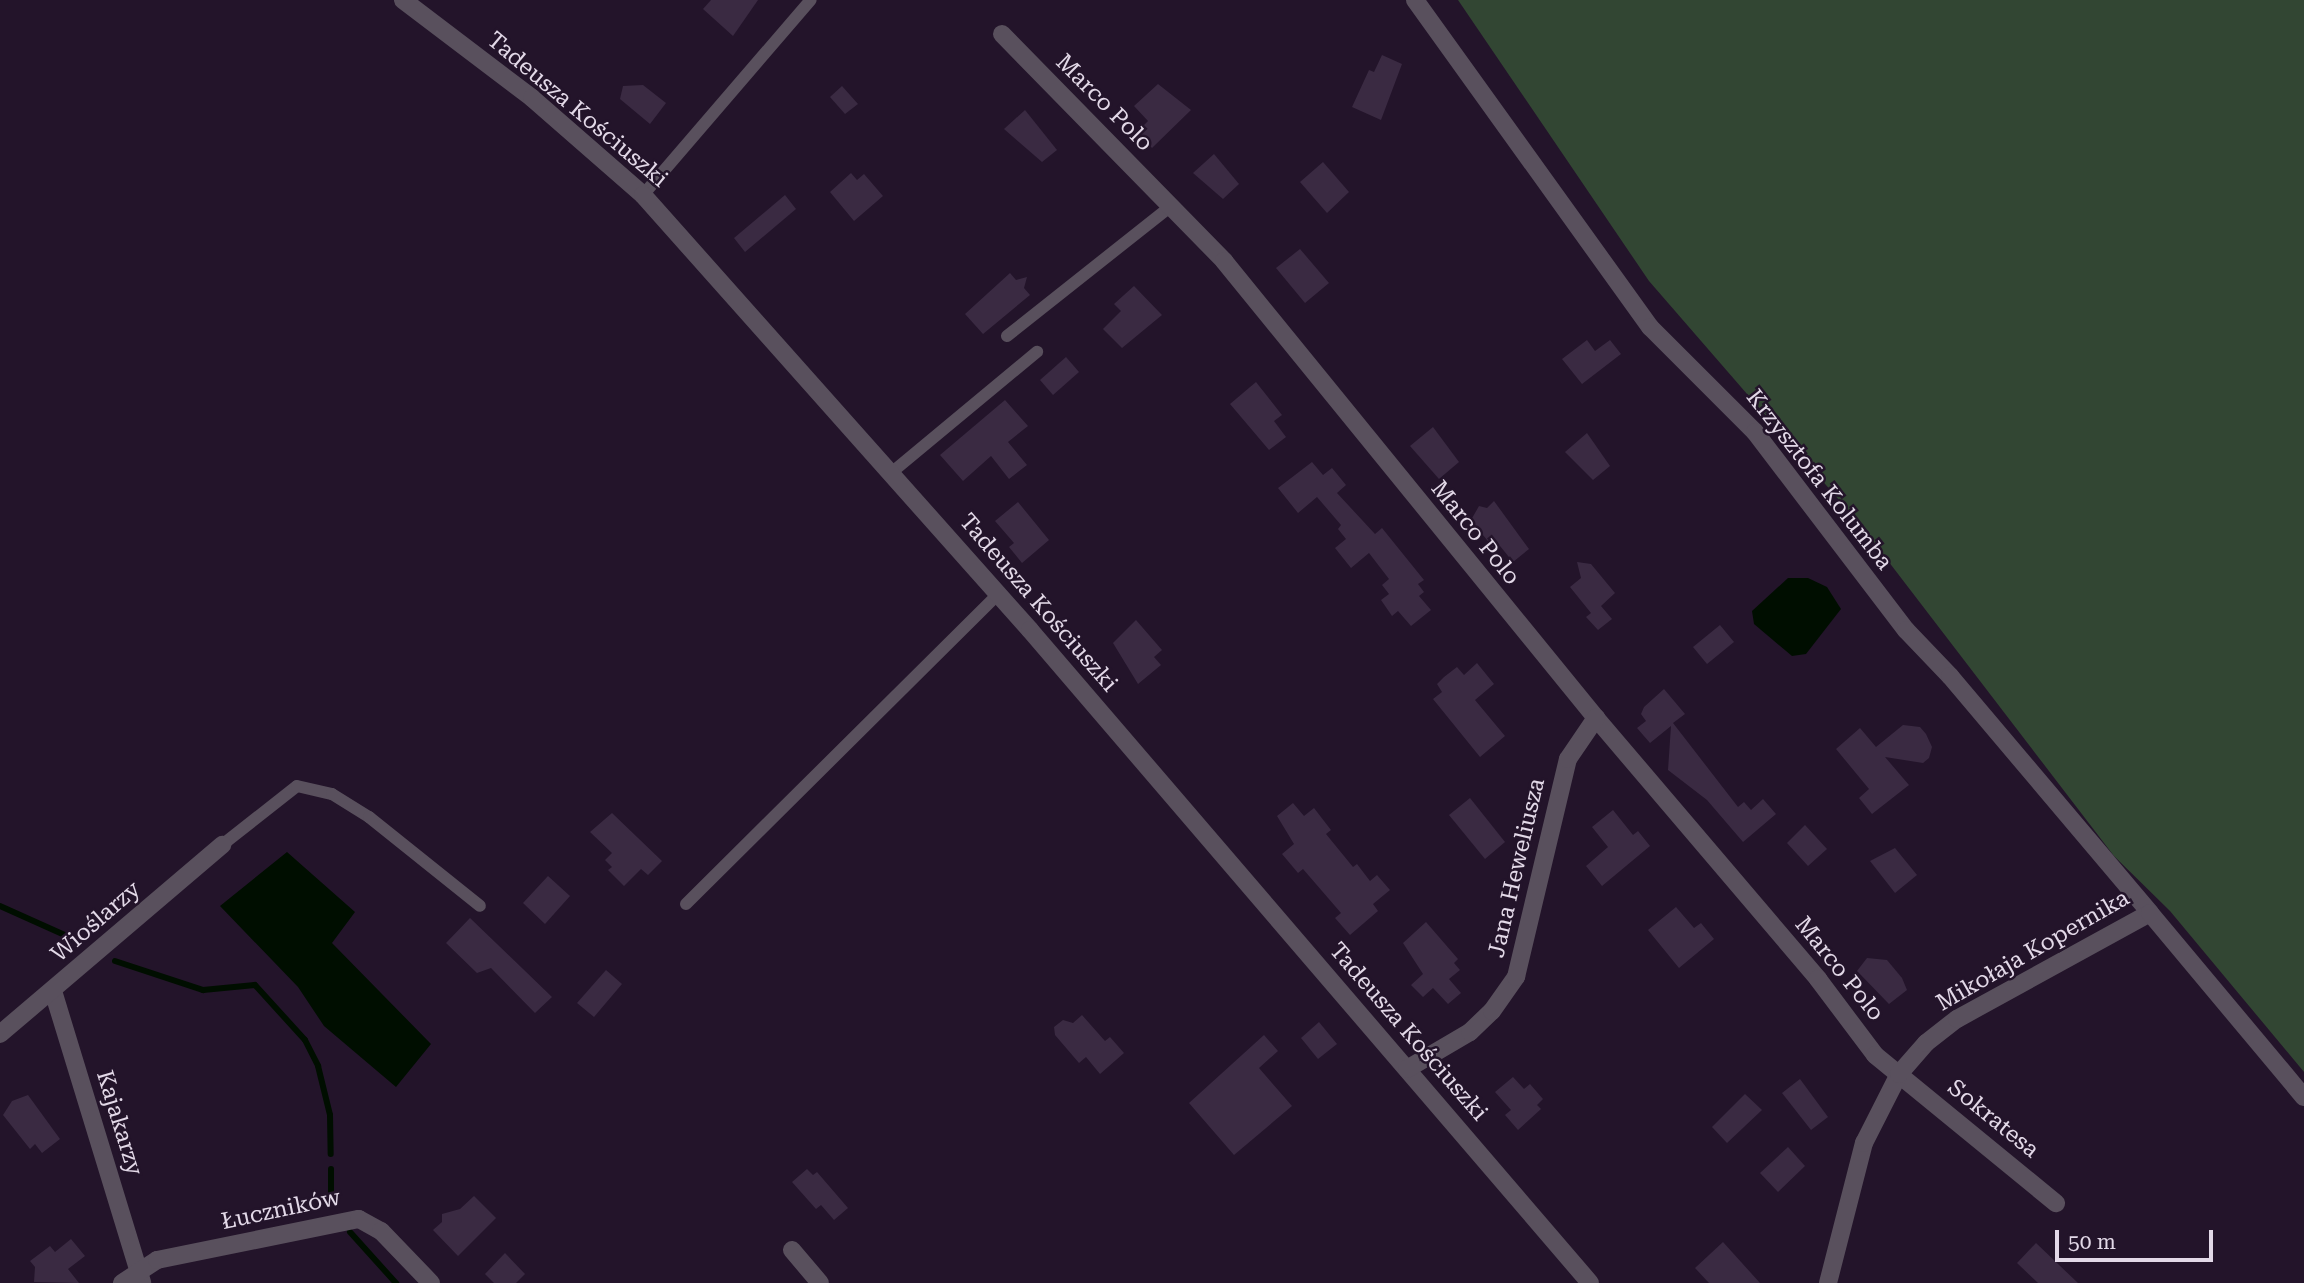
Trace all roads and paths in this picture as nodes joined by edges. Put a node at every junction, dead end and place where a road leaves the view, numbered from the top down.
1 (403, 0) edge
2 (811, 0) edge
3 (1415, 0) edge
4 (1002, 34) dead end
5 (643, 195) junction
6 (1172, 205) junction
7 (1007, 336) dead end
8 (1037, 352) dead end
9 (891, 473) junction
10 (998, 594) junction
11 (1596, 718) junction
12 (222, 845) joint
13 (686, 904) dead end
14 (480, 906) dead end
15 (2150, 912) junction
16 (52, 991) junction
17 (0, 1034) edge
18 (1407, 1069) junction
19 (1899, 1074) junction
20 (2304, 1097) edge
21 (2056, 1203) dead end
22 (792, 1250) dead end
23 (139, 1276) edge
24 (122, 1283) edge
25 (431, 1283) edge
26 (820, 1283) edge
27 (1590, 1283) edge
28 (1828, 1283) edge

1 - 5 street, Tadeusza Kościuszki
2 - 5 lane
3 - 15 street, Krzysztofa Kolumba
4 - 6 street, Marco Polo
5 - 9 street, Tadeusza Kościuszki
6 - 7 lane
6 - 11 street, Marco Polo
8 - 9 lane
9 - 10 street, Tadeusza Kościuszki
10 - 13 lane
10 - 18 street, Tadeusza Kościuszki
11 - 18 street, Jana Heweliusza
11 - 19 street, Marco Polo
12 - 14 lane
12 - 16 street, Wioślarzy
15 - 19 street, Mikołaja Kopernika
15 - 20 street, Mikołaja Kopernika
16 - 17 street, Wioślarzy
16 - 23 street, Kajakarzy
18 - 27 street, Tadeusza Kościuszki
19 - 21 street, Sokratesa
19 - 28 street, Mikołaja Kopernika
22 - 26 street
23 - 24 street, Łuczników
23 - 25 street, Łuczników

